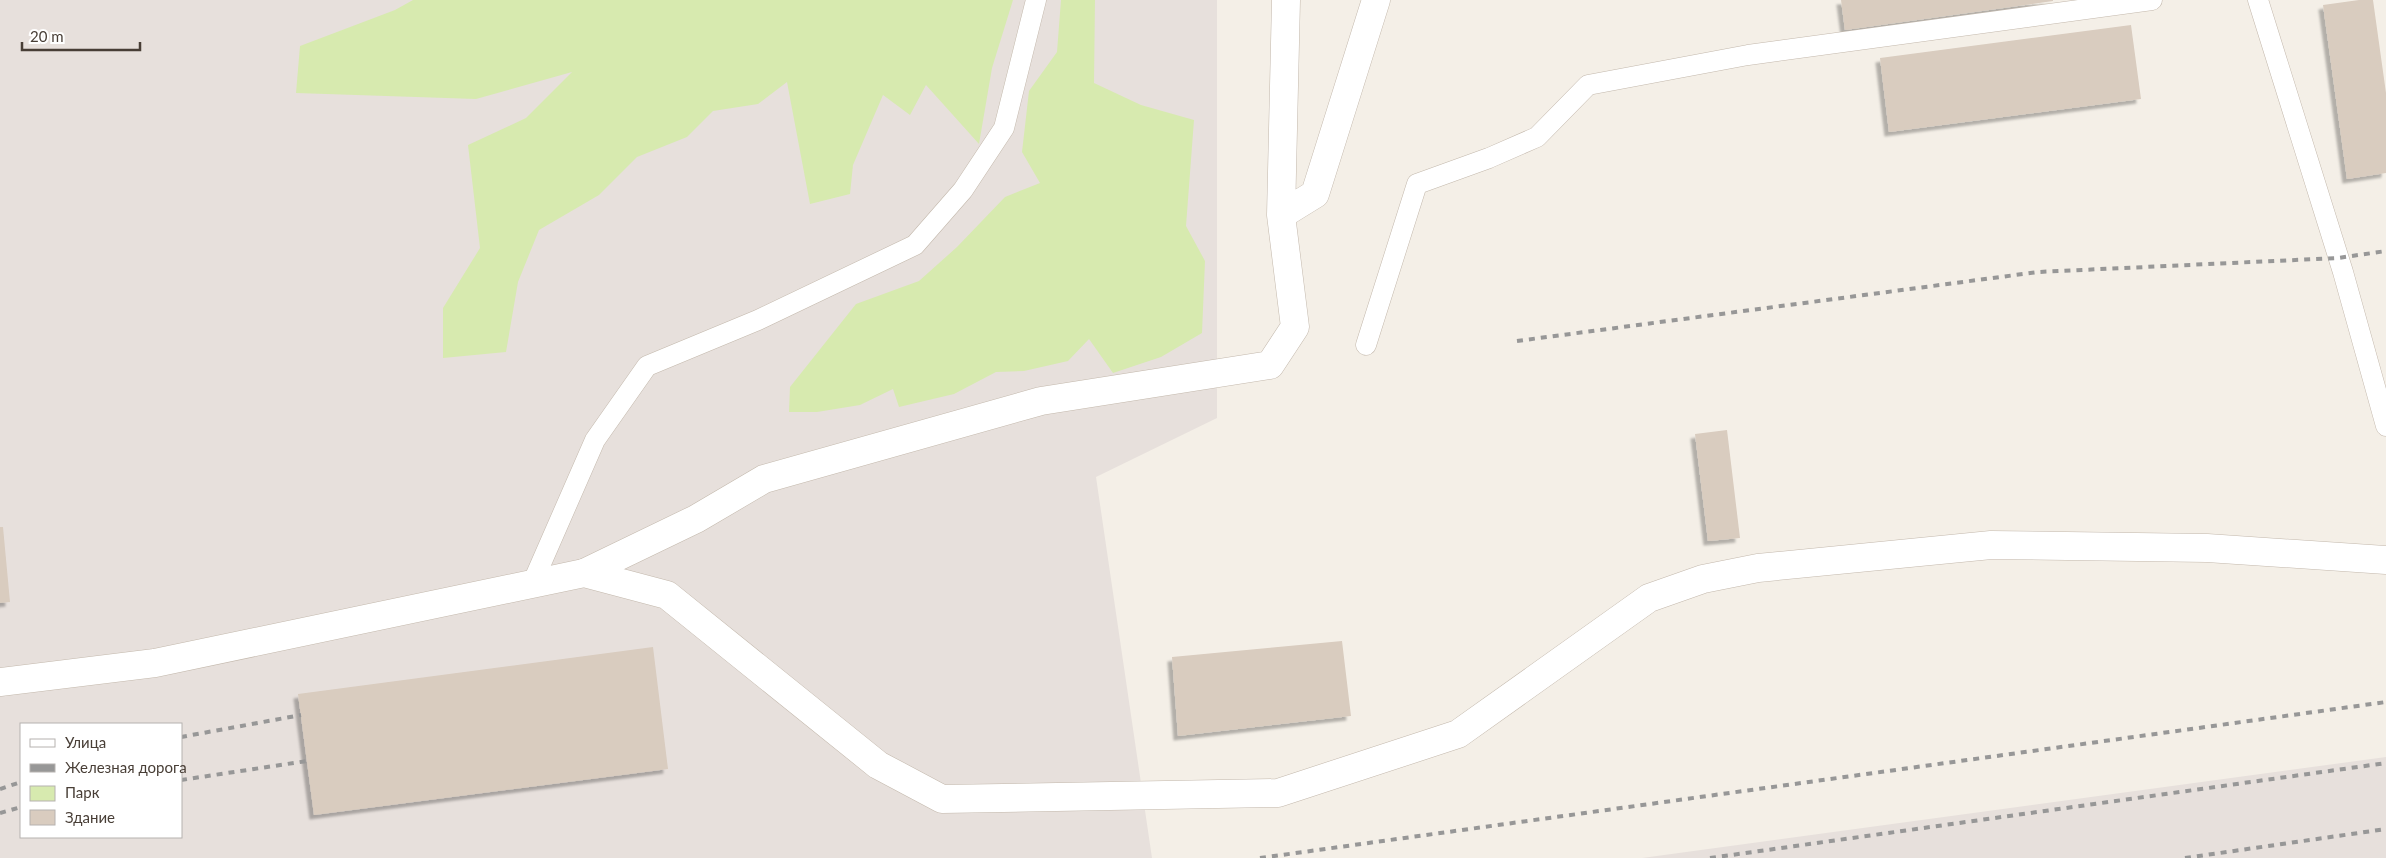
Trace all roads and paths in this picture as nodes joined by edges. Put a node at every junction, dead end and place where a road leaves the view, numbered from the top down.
1 (1036, 0) edge
2 (1286, 0) edge
3 (1376, 0) edge
4 (2152, 0) edge
5 (2258, 0) edge
6 (1281, 216) junction
7 (1366, 345) dead end
8 (2386, 426) edge
9 (2386, 560) edge
10 (584, 574) junction
11 (532, 584) junction
12 (0, 682) edge

1 - 11 lane
2 - 6 street
3 - 6 street
4 - 7 lane
5 - 8 lane
6 - 10 street
9 - 10 street
10 - 11 street
11 - 12 street

